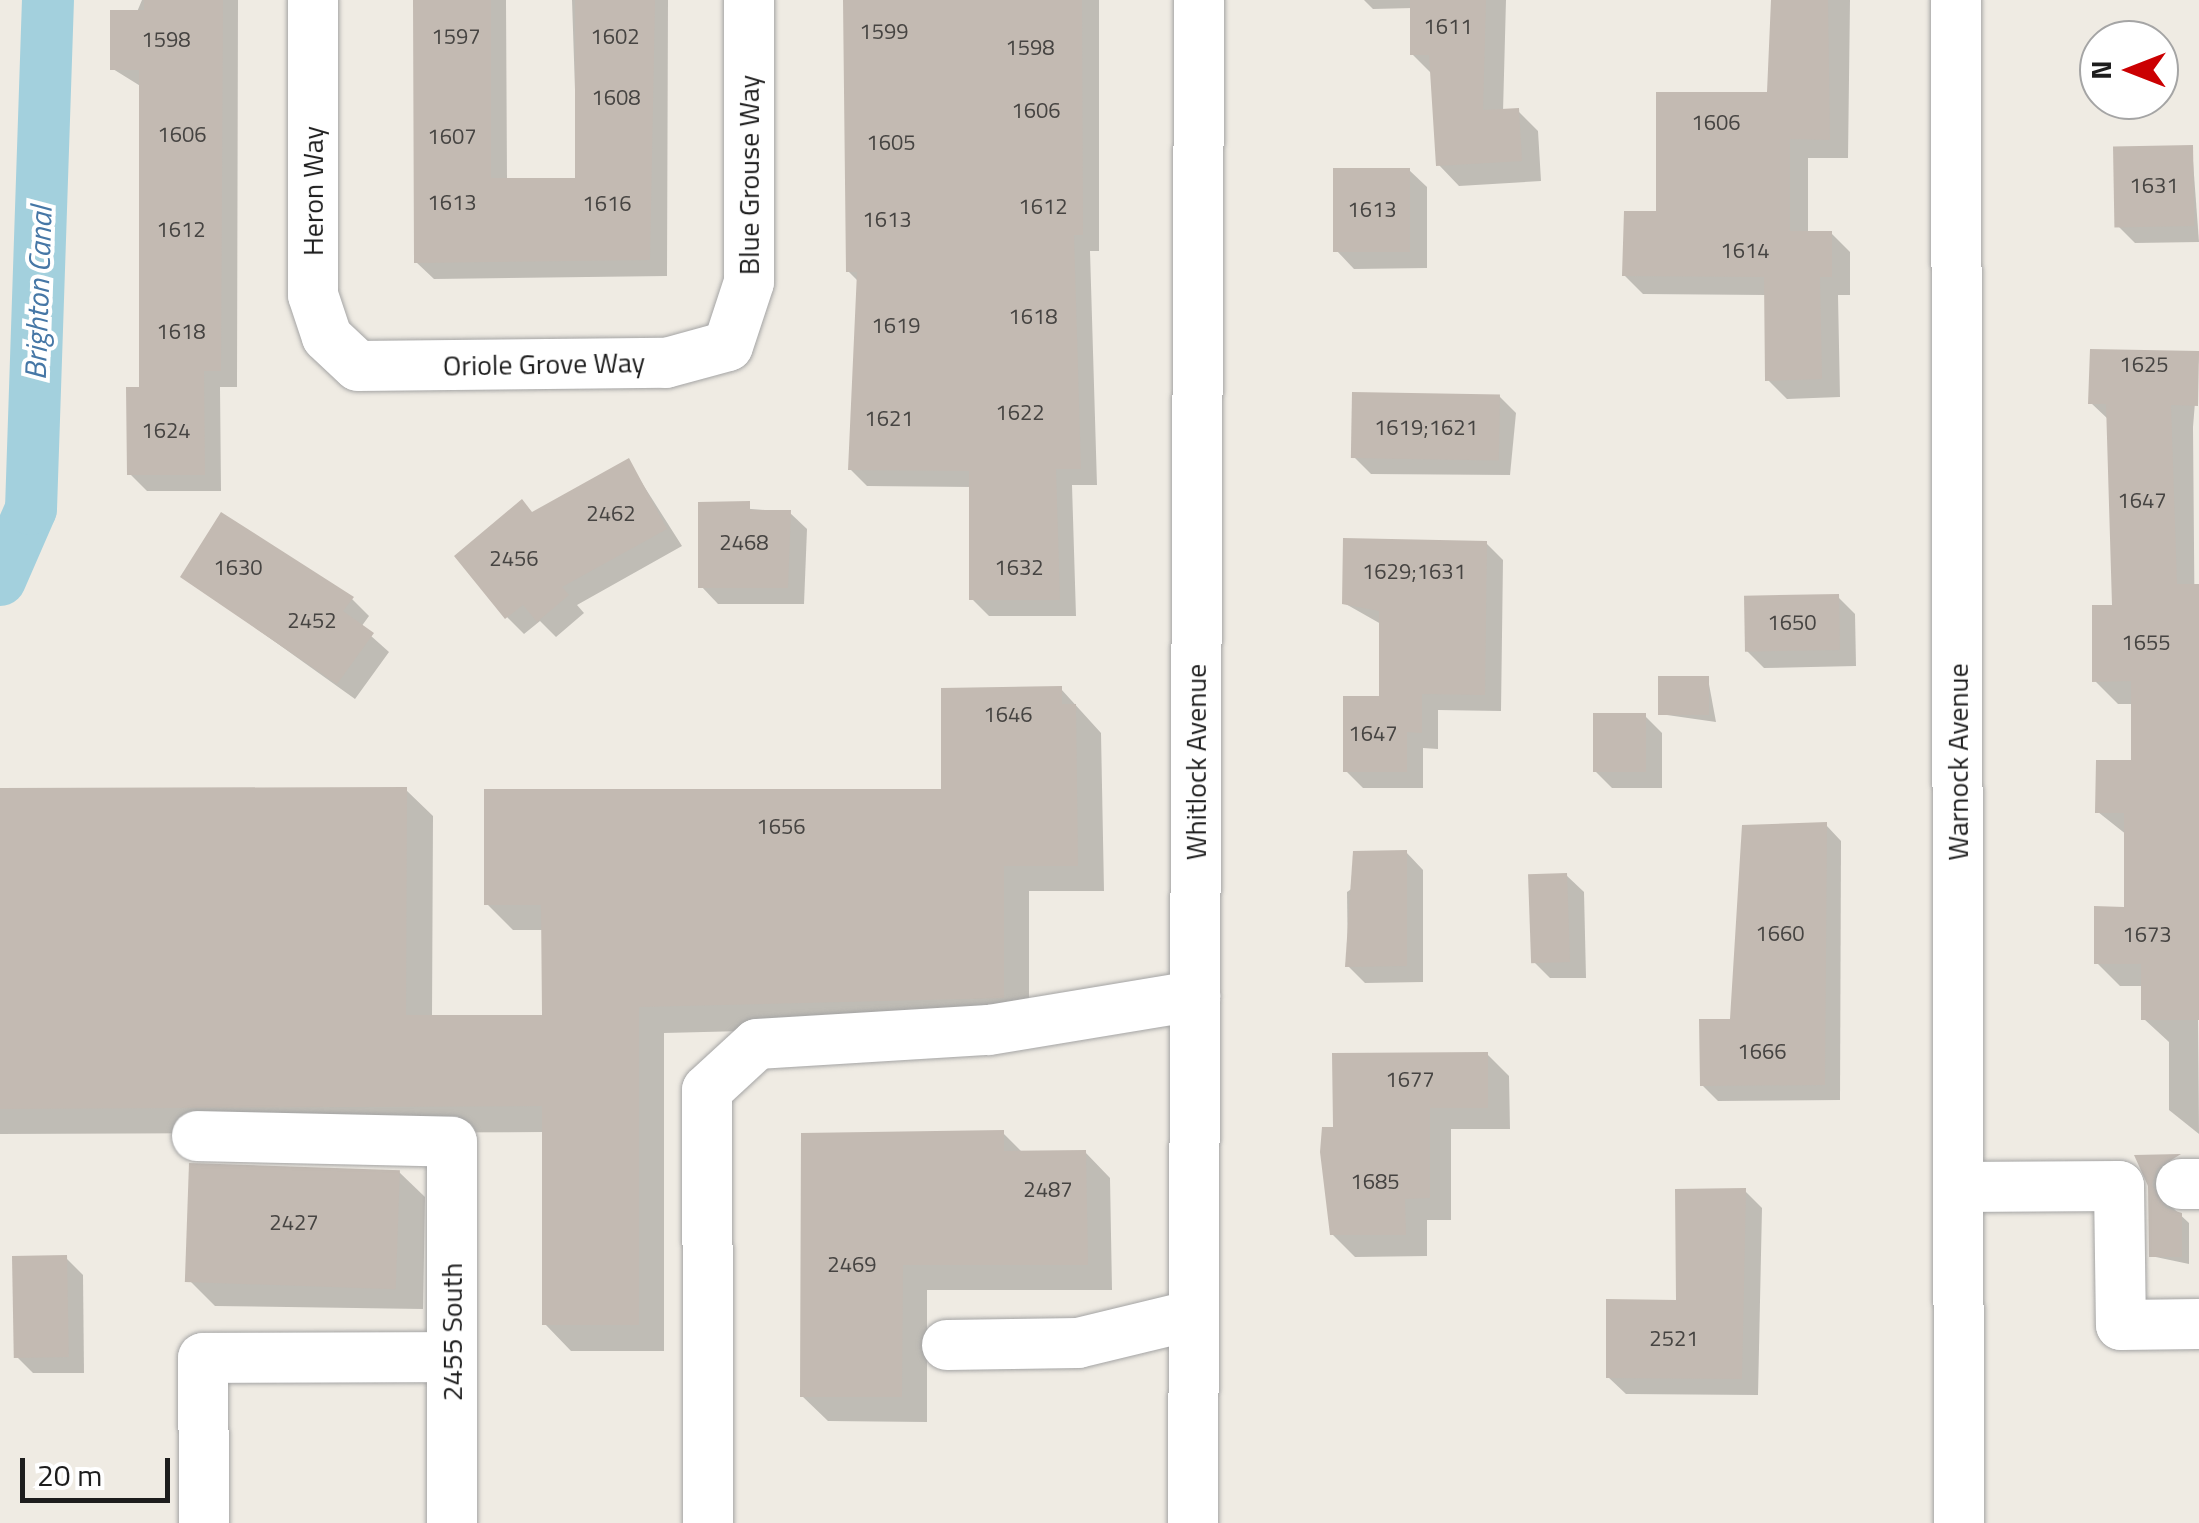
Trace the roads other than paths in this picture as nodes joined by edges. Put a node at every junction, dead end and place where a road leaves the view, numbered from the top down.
1 (313, 0) edge
2 (749, 0) edge
3 (1200, 0) edge
4 (1956, 0) edge
5 (728, 346) joint
6 (358, 366) joint
7 (1195, 996) junction
8 (198, 1136) dead end
9 (2159, 1185) edge
10 (1958, 1188) junction
11 (1194, 1314) junction
12 (2199, 1324) edge
13 (946, 1345) dead end
14 (452, 1357) junction
15 (204, 1523) edge
16 (452, 1523) edge
17 (708, 1523) edge
18 (1193, 1523) edge
19 (1959, 1523) edge

1 - 6 street, Heron Way
2 - 5 street, Blue Grouse Way
3 - 7 street, Whitlock Avenue
4 - 10 street, Warnock Avenue
5 - 6 street, Oriole Grove Way
7 - 11 street, Whitlock Avenue
7 - 17 street
8 - 14 street, 2455 South
9 - 10 street
9 - 12 street
10 - 19 street, Warnock Avenue
11 - 13 street
11 - 18 street, Whitlock Avenue
14 - 15 street
14 - 16 street, 2455 South

